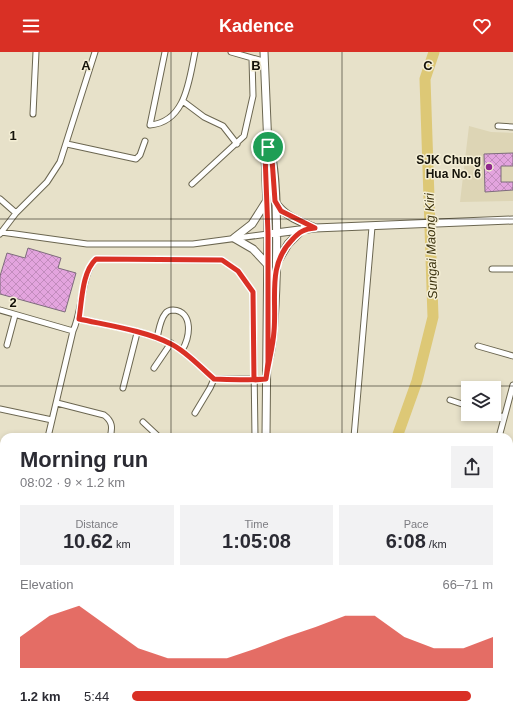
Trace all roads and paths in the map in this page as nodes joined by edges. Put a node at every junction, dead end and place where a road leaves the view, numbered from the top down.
1 (36, 52) edge
2 (95, 52) edge
3 (165, 52) edge
4 (196, 52) edge
5 (231, 52) edge
6 (264, 52) edge
7 (252, 59) junction
8 (263, 61) junction
9 (184, 102) junction
10 (33, 114) dead end
11 (498, 126) dead end
12 (513, 127) edge
13 (145, 141) dead end
14 (67, 144) junction
15 (237, 144) junction
16 (268, 147) junction
17 (192, 184) dead end
18 (0, 198) edge
19 (275, 201) junction
20 (266, 202) junction
21 (16, 213) junction
22 (513, 220) edge
23 (372, 227) junction
24 (315, 228) junction
25 (304, 229) junction
26 (277, 232) junction
27 (1, 233) edge
28 (268, 234) junction
29 (234, 238) junction
30 (267, 265) junction
31 (492, 269) dead end
32 (513, 269) edge
33 (275, 272) junction
34 (0, 310) edge
35 (15, 315) junction
36 (79, 319) junction
37 (73, 331) junction
38 (137, 333) junction
39 (157, 338) junction
40 (170, 343) junction
41 (7, 345) dead end
42 (478, 346) dead end
43 (182, 350) junction
44 (513, 356) edge
45 (268, 362) junction
46 (154, 368) dead end
47 (214, 379) junction
48 (266, 379) junction
49 (254, 380) junction
50 (513, 385) edge
51 (123, 388) dead end
52 (450, 400) dead end
53 (57, 403) junction
54 (461, 404) edge
55 (0, 409) edge
56 (195, 413) dead end
57 (501, 416) edge
58 (504, 417) junction
59 (52, 420) junction
60 (143, 422) dead end
61 (49, 433) edge
62 (111, 433) edge
63 (155, 433) edge
64 (255, 433) edge
65 (266, 433) edge
66 (354, 433) edge
67 (500, 433) edge

1 - 10 street
2 - 14 street
3 - 9 street
4 - 9 street
5 - 7 street
6 - 8 main road
7 - 8 street
7 - 15 street
8 - 16 main road
9 - 15 street
11 - 12 street
13 - 14 street
14 - 21 street
15 - 17 street
16 - 19 main road
16 - 20 main road
18 - 21 street
19 - 24 main road
19 - 26 main road
20 - 28 main road
20 - 29 main road
21 - 27 street
22 - 23 main road
23 - 24 main road
23 - 66 street
24 - 25 main road
25 - 26 main road
25 - 33 main road
26 - 28 main road
26 - 33 main road
27 - 29 street
28 - 29 street
28 - 30 main road
29 - 30 main road
30 - 45 main road
31 - 32 street
33 - 45 main road
34 - 35 street
35 - 37 street
35 - 41 street
36 - 37 street
36 - 38 street
36 - 49 street
37 - 53 street
38 - 39 street
38 - 51 street
39 - 40 street
39 - 43 street
40 - 43 street
40 - 46 street
42 - 44 street
43 - 47 street
45 - 48 main road
47 - 49 street
47 - 56 street
48 - 49 street
48 - 65 main road
49 - 64 street
50 - 58 street
52 - 54 street
53 - 59 street
53 - 62 street
55 - 59 street
57 - 58 street
58 - 67 street
59 - 61 street
60 - 63 street

